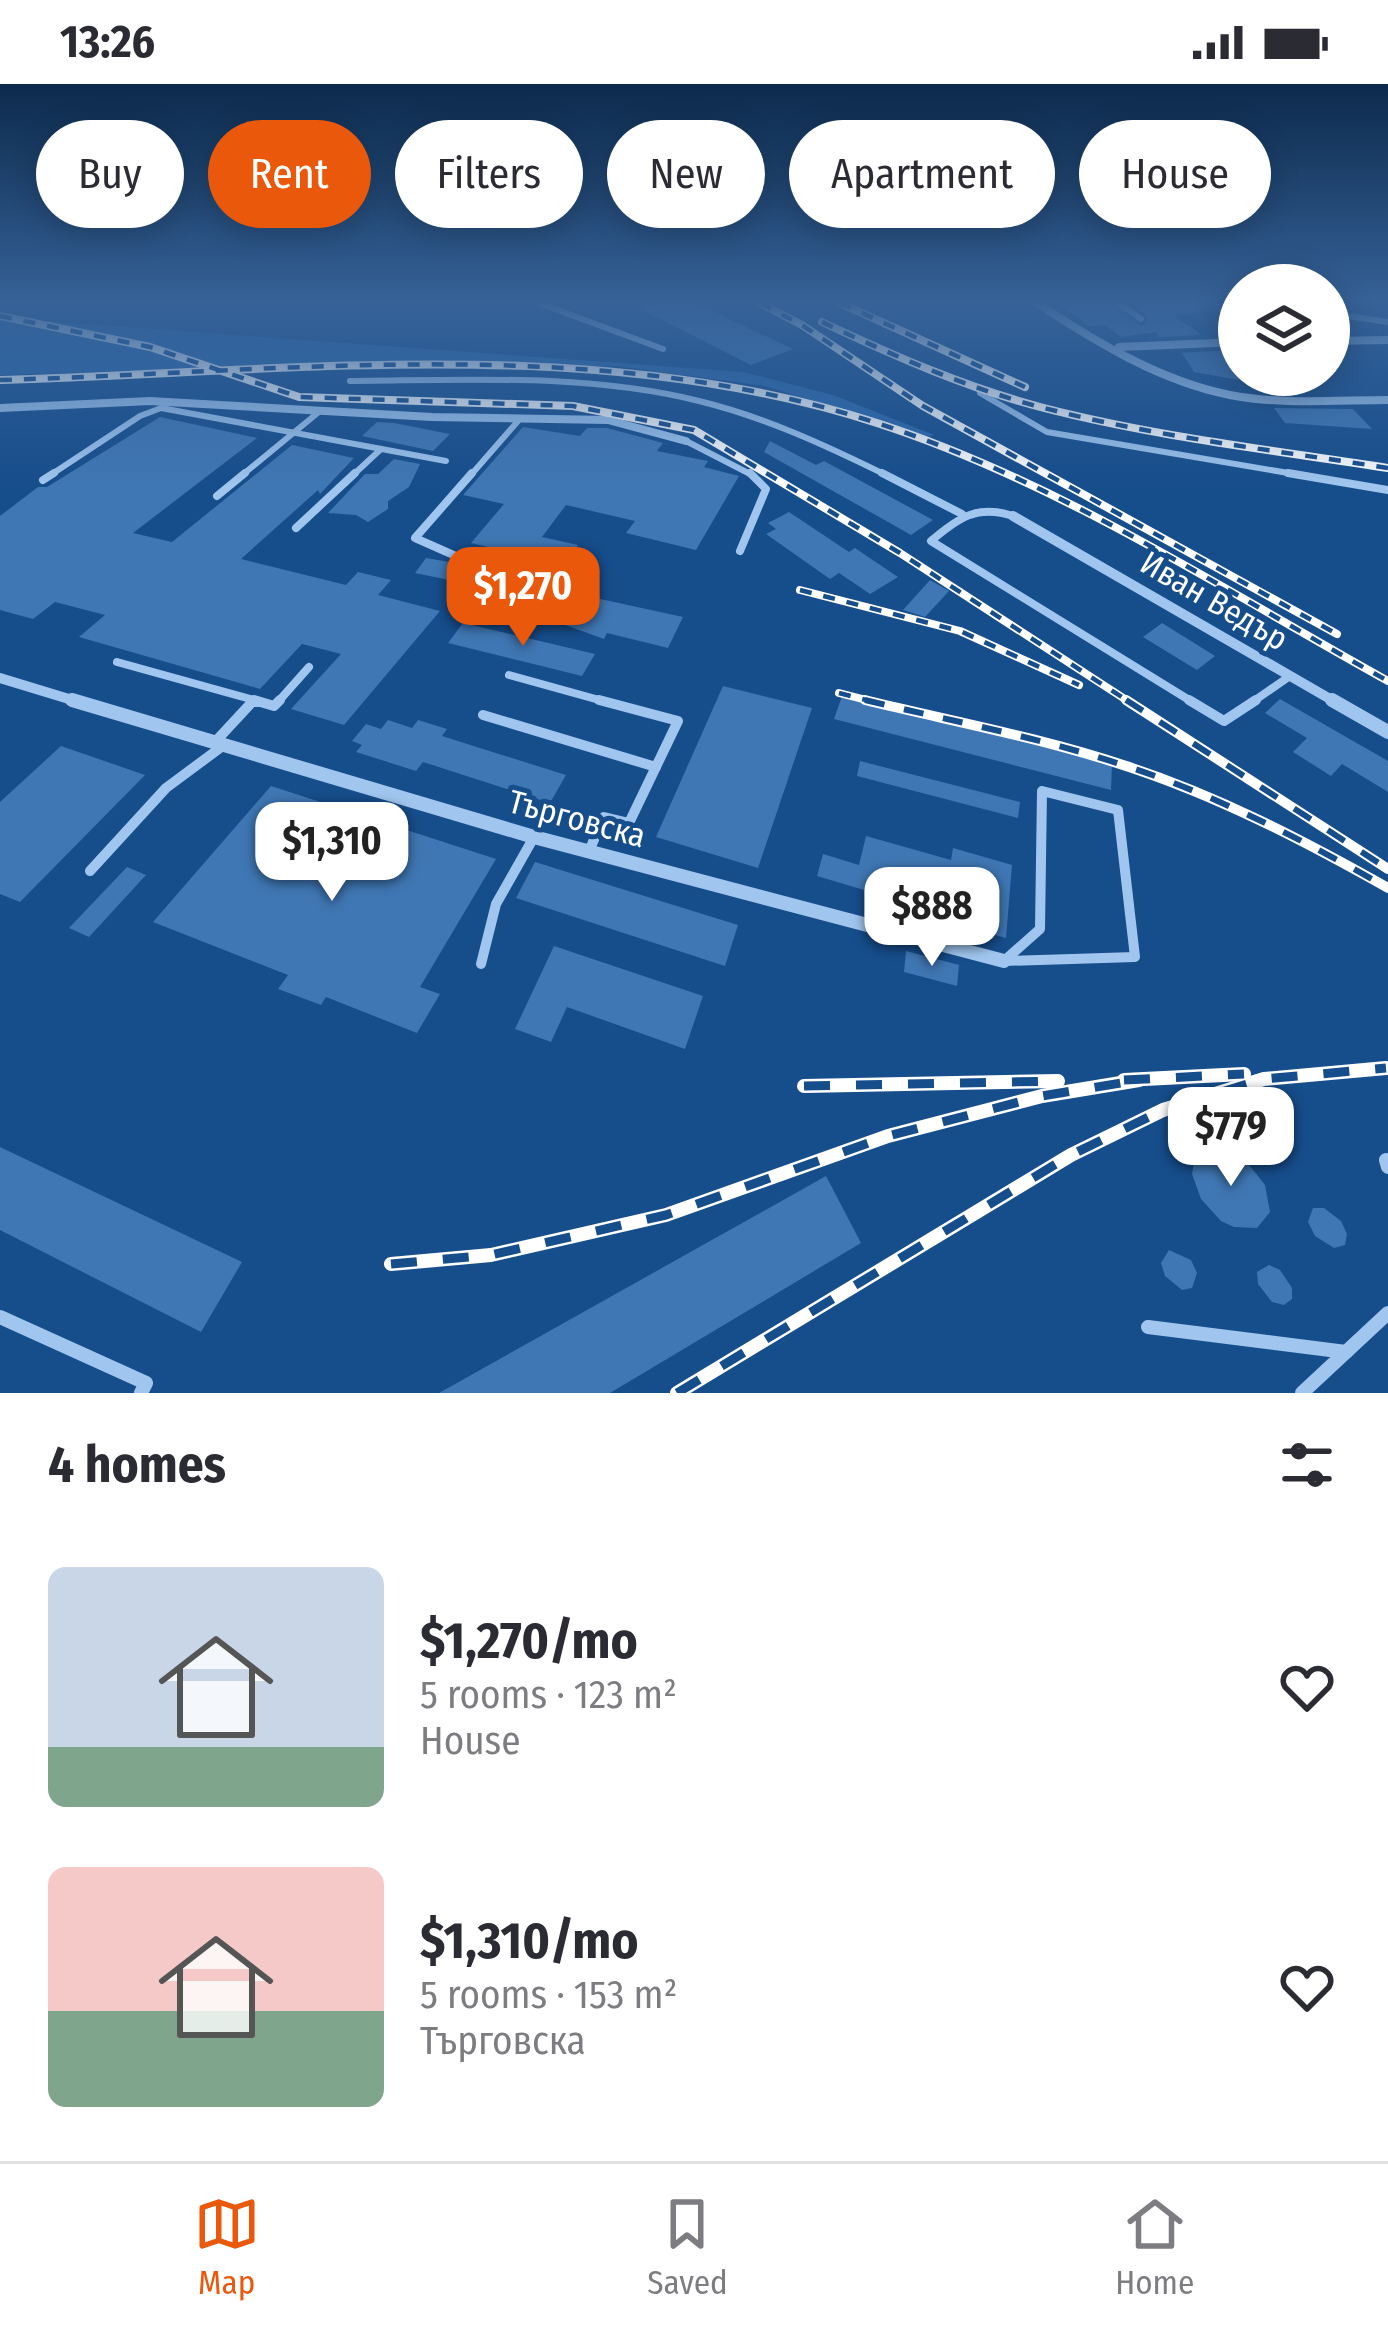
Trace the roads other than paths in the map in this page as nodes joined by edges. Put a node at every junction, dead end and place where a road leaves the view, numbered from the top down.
1 (1148, 364) edge
2 (350, 381) dead end
3 (980, 393) dead end
4 (1388, 400) edge
5 (0, 408) edge
6 (320, 411) junction
7 (518, 421) junction
8 (294, 432) junction
9 (686, 441) joint
10 (380, 449) junction
11 (446, 461) dead end
12 (43, 480) dead end
13 (1388, 490) edge
14 (217, 496) dead end
15 (962, 514) junction
16 (1013, 516) joint
17 (296, 528) dead end
18 (740, 551) dead end
19 (458, 557) dead end
20 (117, 662) dead end
21 (309, 667) dead end
22 (509, 675) dead end
23 (1290, 676) junction
24 (0, 678) edge
25 (254, 700) junction
26 (483, 715) dead end
27 (1388, 732) edge
28 (219, 743) junction
29 (656, 767) junction
30 (534, 837) junction
31 (589, 851) junction
32 (89, 871) dead end
33 (1004, 961) junction
34 (481, 964) dead end
35 (1388, 1313) edge
36 (0, 1317) edge
37 (1148, 1327) dead end
38 (1346, 1352) junction
39 (140, 1393) edge
40 (1302, 1393) edge

1 - 4 street
2 - 15 lane
3 - 13 lane
5 - 6 street
6 - 7 street
6 - 8 lane
7 - 9 street
7 - 19 lane
8 - 10 lane
8 - 12 lane
8 - 14 lane
9 - 18 lane
10 - 11 lane
10 - 17 lane
15 - 16 lane
15 - 23 lane
16 - 23 street, Иван Ведър
20 - 25 lane
21 - 25 lane
22 - 29 lane
23 - 27 street, Иван Ведър
24 - 28 street, Търговска
25 - 28 lane
26 - 29 lane
28 - 30 street, Търговска
28 - 32 lane
29 - 31 lane
30 - 31 street, Търговска
30 - 34 lane
31 - 33 street, Търговска
33 - 33 lane
35 - 38 lane
36 - 39 lane
37 - 38 lane
38 - 40 lane

